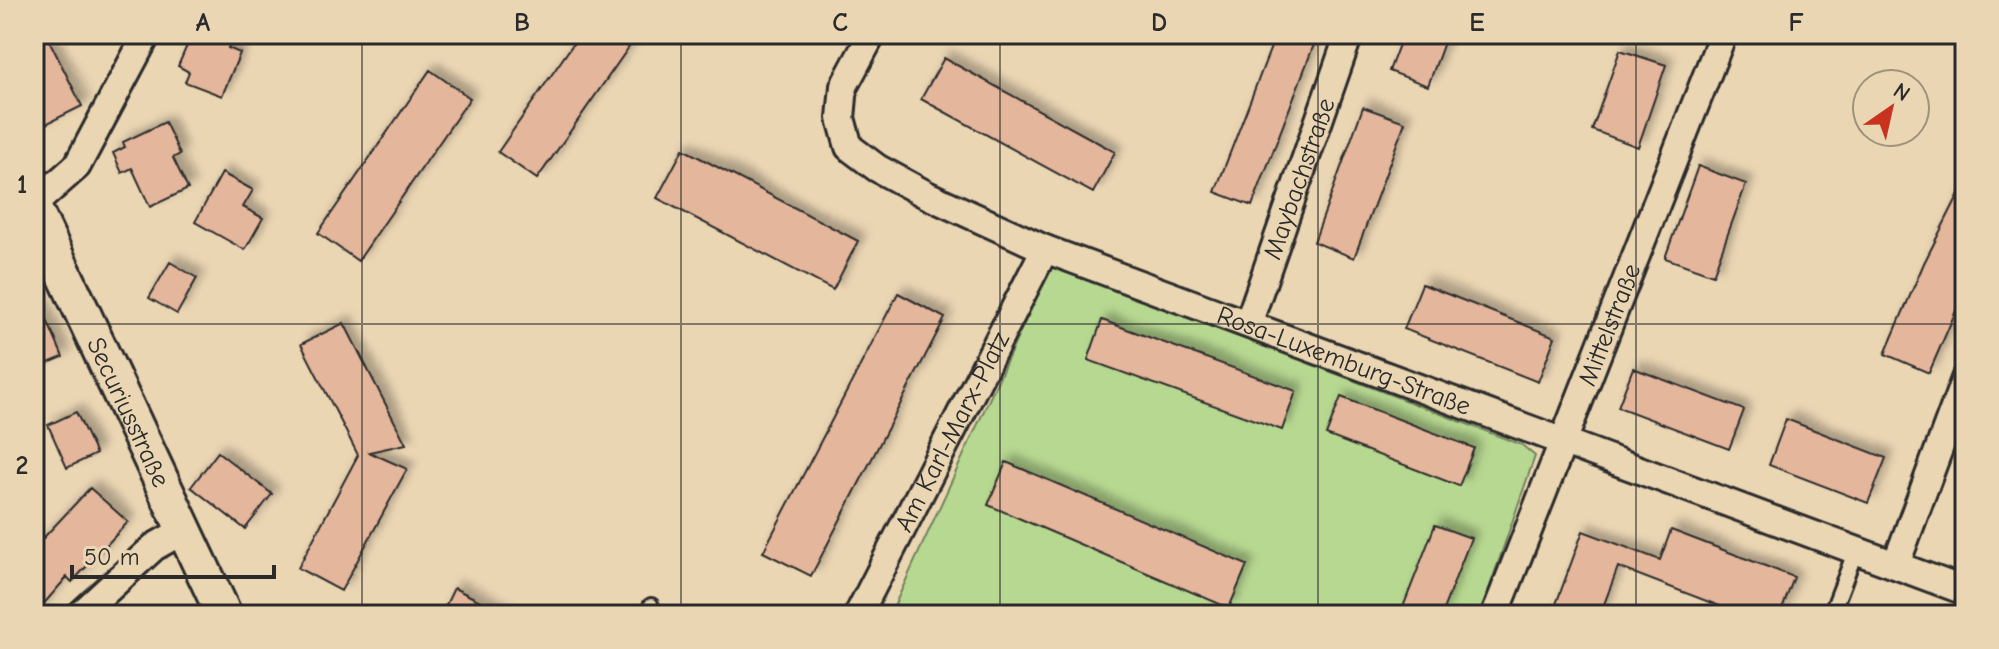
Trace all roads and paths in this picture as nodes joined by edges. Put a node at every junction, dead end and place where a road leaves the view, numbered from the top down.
1 (147, 34) edge
2 (872, 34) edge
3 (1349, 34) edge
4 (1723, 34) edge
5 (34, 206) edge
6 (1045, 249) junction
7 (1248, 324) junction
8 (1965, 379) edge
9 (1562, 441) junction
10 (184, 530) junction
11 (1856, 550) junction
12 (1896, 564) junction
13 (1965, 591) edge
14 (80, 615) edge
15 (224, 615) edge
16 (858, 615) edge
17 (1495, 615) edge
18 (1831, 615) edge

1 - 5 street
2 - 6 street, Rosa-Luxemburg-Straße
3 - 7 street, Maybachstraße
4 - 9 street, Mittelstraße
5 - 10 street, Securiusstraße
6 - 7 street, Rosa-Luxemburg-Straße
6 - 16 street, Am Karl-Marx-Platz
7 - 9 street, Rosa-Luxemburg-Straße
8 - 12 street
9 - 11 street, Rosa-Luxemburg-Straße
9 - 17 street, Mittelstraße
10 - 14 street
10 - 15 street, Securiusstraße
11 - 12 street, Rosa-Luxemburg-Straße
11 - 18 lane
12 - 13 street, Rosa-Luxemburg-Straße

